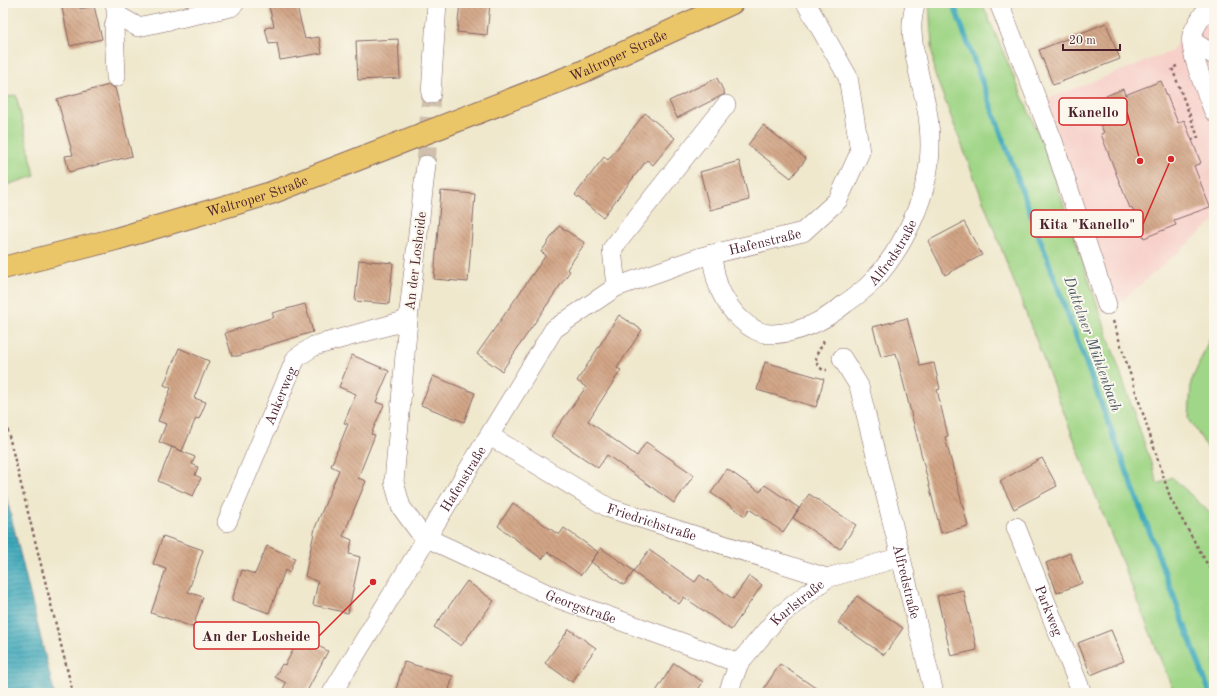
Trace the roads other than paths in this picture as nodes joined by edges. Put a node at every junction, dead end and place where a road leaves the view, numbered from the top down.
1 (236, 3) edge
2 (437, 3) edge
3 (700, 3) edge
4 (732, 3) edge
5 (806, 3) edge
6 (915, 3) edge
7 (999, 3) edge
8 (1210, 3) edge
9 (116, 9) edge
10 (1192, 41) junction
11 (1214, 55) edge
12 (116, 77) dead end
13 (431, 94) tunnel mouth
14 (503, 102) junction
15 (726, 105) dead end
16 (1214, 112) edge
17 (426, 165) tunnel mouth
18 (712, 254) junction
19 (3, 268) edge
20 (616, 287) junction
21 (1108, 305) road end
22 (408, 320) junction
23 (842, 358) dead end
24 (490, 436) junction
25 (227, 522) dead end
26 (1016, 527) dead end
27 (427, 538) junction
28 (901, 557) junction
29 (827, 578) junction
30 (740, 663) junction
31 (338, 691) edge
32 (728, 693) edge
33 (934, 693) edge
34 (1082, 693) edge

1 - 9 street
2 - 13 street
3 - 14 main road, Waltroper Straße
4 - 14 main road, Waltroper Straße
5 - 18 street, Hafenstraße
6 - 18 street, Alfredstraße
7 - 21 street
8 - 10 street
9 - 12 street
10 - 11 street
10 - 16 street
14 - 19 main road, Waltroper Straße
15 - 20 street
17 - 22 street, An der Losheide
18 - 20 street, Hafenstraße
20 - 24 street, Hafenstraße
22 - 25 street, Ankerweg
22 - 27 street, An der Losheide
23 - 28 street, Alfredstraße
24 - 27 street, Hafenstraße
24 - 29 street, Friedrichstraße
26 - 34 street, Parkweg
27 - 30 street, Georgstraße
27 - 31 street, Hafenstraße
28 - 29 street, Karlstraße
28 - 33 street, Alfredstraße
29 - 30 street, Karlstraße
30 - 32 street, Karlstraße

